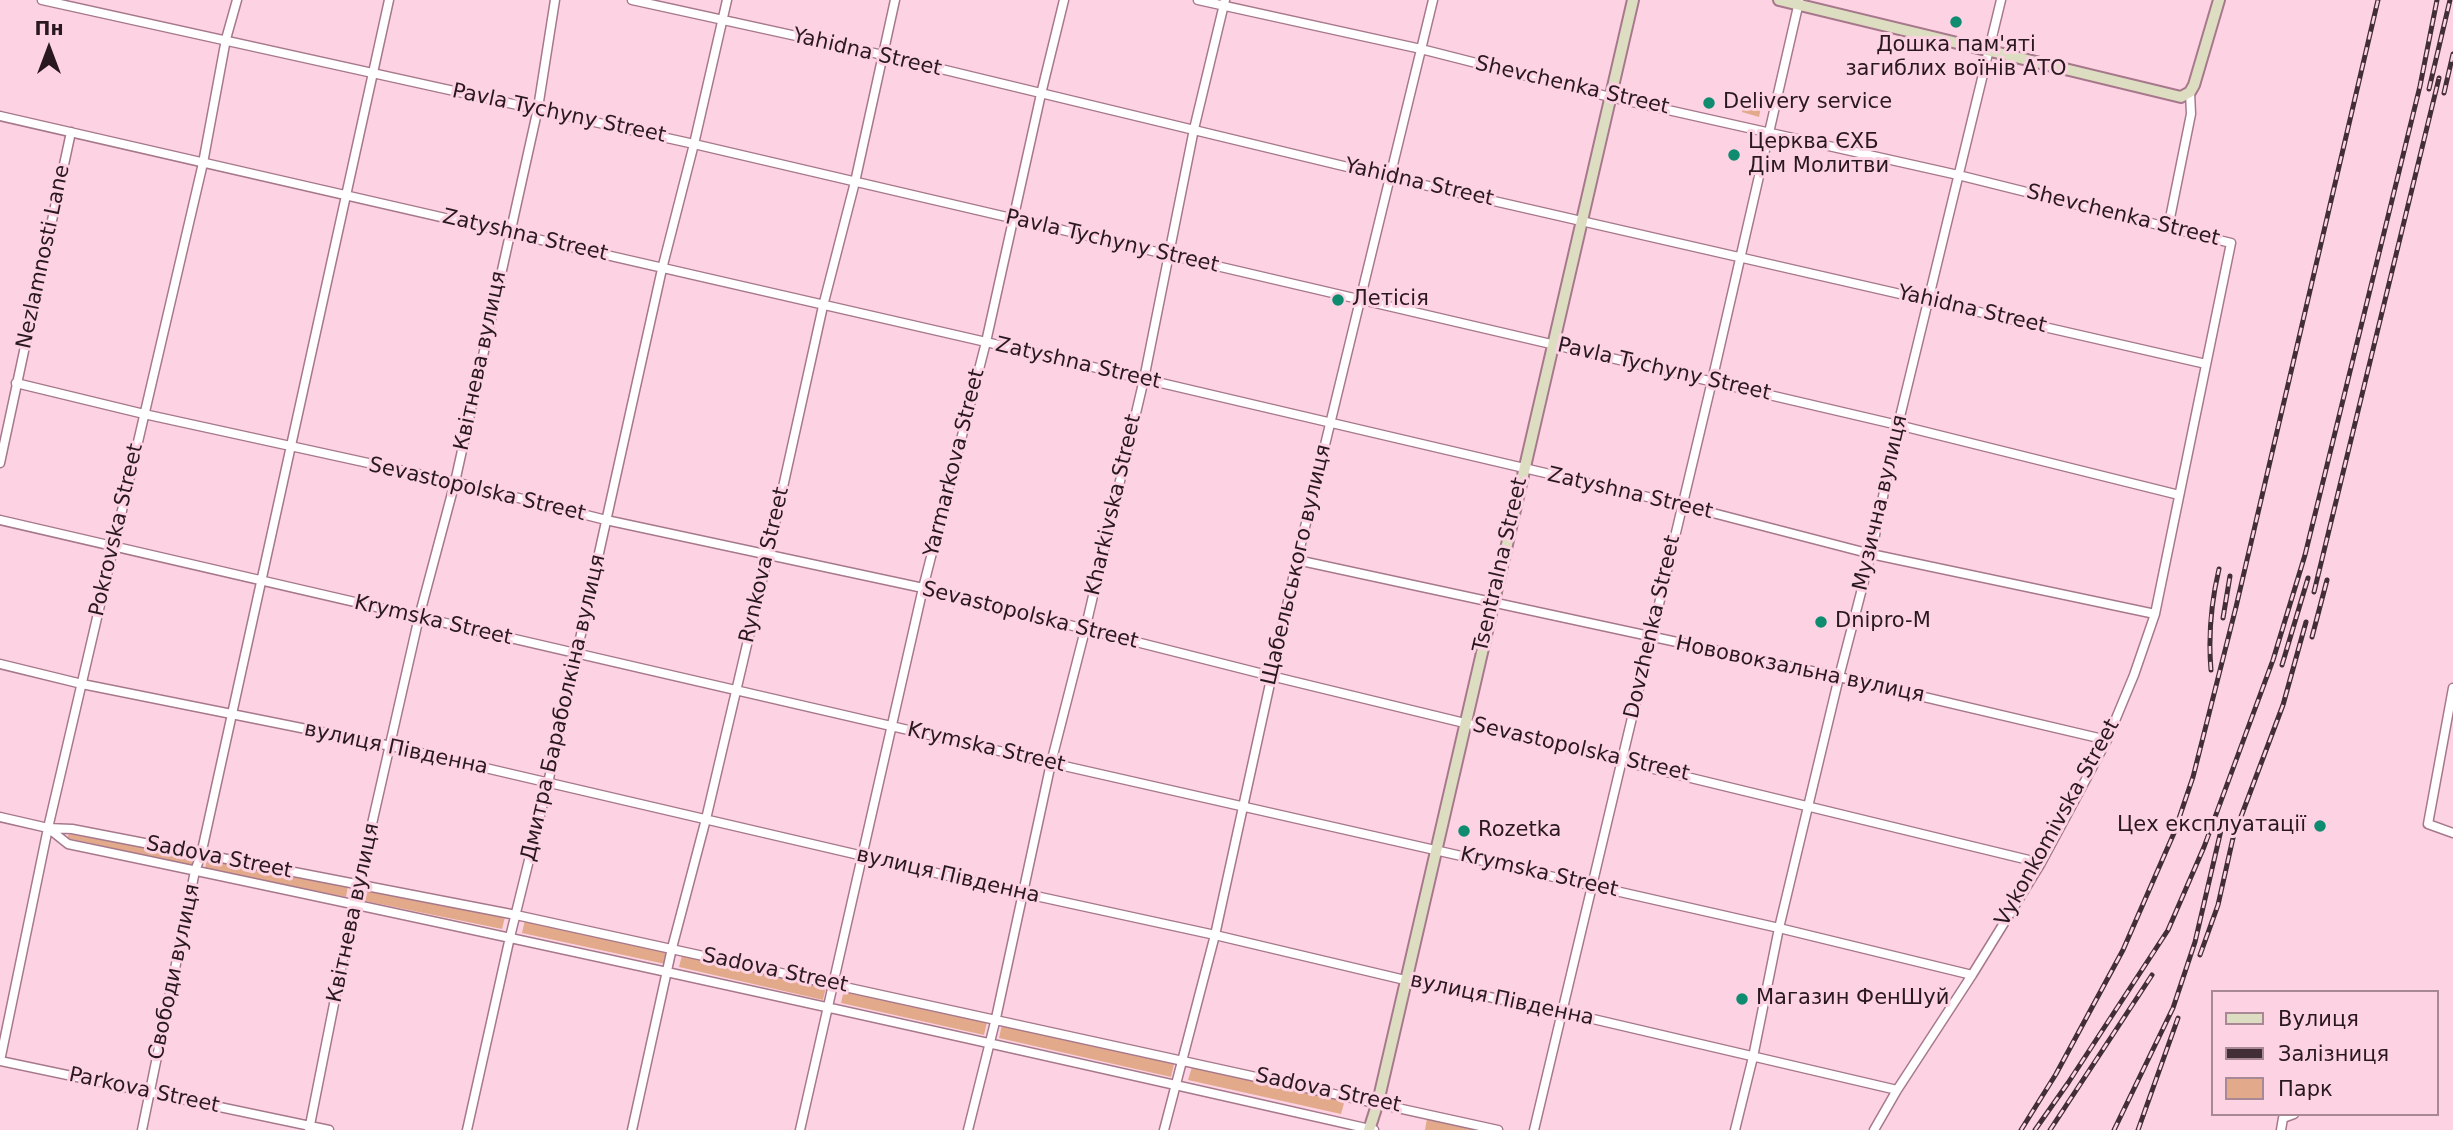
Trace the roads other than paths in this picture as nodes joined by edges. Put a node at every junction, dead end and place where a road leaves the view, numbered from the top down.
1 (42, 0) edge
2 (237, 0) edge
3 (389, 0) edge
4 (555, 0) edge
5 (632, 0) edge
6 (727, 0) edge
7 (895, 0) edge
8 (1064, 0) edge
9 (1198, 0) edge
10 (1433, 0) edge
11 (1633, 0) edge
12 (1779, 0) edge
13 (2001, 0) edge
14 (2219, 0) edge
15 (1798, 2) edge
16 (1224, 3) edge
17 (722, 20) junction
18 (226, 39) junction
19 (1421, 50) junction
20 (1989, 50) junction
21 (883, 55) junction
22 (373, 74) junction
23 (2192, 89) junction
24 (1041, 94) junction
25 (1610, 97) junction
26 (538, 108) junction
27 (0, 116) edge
28 (1195, 129) junction
29 (71, 132) junction
30 (1770, 132) junction
31 (694, 144) junction
32 (203, 163) junction
33 (1958, 175) junction
34 (1389, 177) junction
35 (855, 182) junction
36 (346, 195) junction
37 (1015, 219) junction
38 (1581, 220) junction
39 (2168, 228) junction
40 (509, 232) junction
41 (2231, 243) joint
42 (1168, 255) junction
43 (1740, 257) junction
44 (662, 268) junction
45 (1361, 299) junction
46 (1929, 301) junction
47 (822, 306) junction
48 (986, 342) junction
49 (1552, 344) junction
50 (2206, 364) junction
51 (1144, 379) junction
52 (1712, 381) junction
53 (16, 383) junction
54 (144, 414) junction
55 (1330, 424) junction
56 (1898, 425) junction
57 (291, 447) junction
58 (0, 463) edge
59 (1523, 469) junction
60 (455, 482) junction
61 (2179, 495) junction
62 (1682, 505) junction
63 (0, 520) edge
64 (606, 520) junction
65 (113, 547) junction
66 (1871, 554) junction
67 (768, 555) junction
68 (1297, 560) junction
69 (261, 581) junction
70 (923, 589) junction
71 (1493, 603) junction
72 (2155, 614) junction
73 (419, 617) junction
74 (1085, 629) junction
75 (1651, 638) junction
76 (577, 654) junction
77 (0, 664) edge
78 (1271, 676) junction
79 (1839, 677) junction
80 (82, 684) junction
81 (2453, 688) edge
82 (735, 690) junction
83 (232, 714) junction
84 (1465, 723) junction
85 (892, 727) junction
86 (2107, 740) junction
87 (391, 746) junction
88 (1622, 760) junction
89 (1051, 763) junction
90 (548, 783) junction
91 (1809, 805) junction
92 (1242, 807) junction
93 (0, 817) edge
94 (706, 819) junction
95 (48, 828) junction
96 (2453, 833) edge
97 (1435, 850) junction
98 (201, 855) junction
99 (863, 856) junction
100 (2041, 863) junction
101 (195, 871) junction
102 (358, 884) junction
103 (1592, 885) junction
104 (1022, 893) junction
105 (354, 903) junction
106 (516, 915) junction
107 (1779, 928) junction
108 (1215, 934) junction
109 (510, 937) junction
110 (672, 948) junction
111 (667, 972) junction
112 (1972, 975) junction
113 (1405, 980) junction
114 (834, 983) junction
115 (829, 1006) junction
116 (1563, 1012) junction
117 (996, 1018) junction
118 (990, 1043) junction
119 (1753, 1057) junction
120 (1181, 1059) junction
121 (0, 1061) edge
122 (1174, 1085) junction
123 (1897, 1090) junction
124 (150, 1092) junction
125 (1378, 1102) junction
126 (2288, 1116) edge
127 (310, 1128) edge
128 (142, 1130) edge
129 (329, 1130) edge
130 (467, 1130) edge
131 (632, 1130) edge
132 (800, 1130) edge
133 (968, 1130) edge
134 (1164, 1130) edge
135 (1371, 1130) edge
136 (1498, 1130) edge
137 (1534, 1130) edge
138 (1735, 1130) edge
139 (1874, 1130) edge
140 (2281, 1130) edge

1 - 18 street, Pavla Tychyny Street
2 - 18 street, Pokrovska Street
3 - 22 street, Свободи вулиця
4 - 26 street, Квітнева вулиця
5 - 17 street, Yahidna Street
6 - 17 street, Дмитра Бараболкіна вулиця
7 - 21 street, Rynkova Street
8 - 24 street, Yarmarkova Street
9 - 16 street, Shevchenka Street
10 - 19 street, Щабельського вулиця
11 - 25 main road, Tsentralna Street
12 - 15 main road
13 - 20 street, Музична вулиця
14 - 23 main road
15 - 20 main road
15 - 30 street, Dovzhenka Street
16 - 19 street, Shevchenka Street
16 - 28 street, Kharkivska Street
17 - 21 street, Yahidna Street
17 - 31 street, Дмитра Бараболкіна вулиця
18 - 22 street, Pavla Tychyny Street
18 - 32 street, Pokrovska Street
19 - 25 street, Shevchenka Street
19 - 34 street, Щабельського вулиця
20 - 23 main road
20 - 33 street, Музична вулиця
21 - 24 street, Yahidna Street
21 - 35 street, Rynkova Street
22 - 26 street, Pavla Tychyny Street
22 - 36 street, Свободи вулиця
23 - 39 street
24 - 28 street, Yahidna Street
24 - 37 street, Yarmarkova Street
25 - 30 street, Shevchenka Street
25 - 38 main road, Tsentralna Street
26 - 31 street, Pavla Tychyny Street
26 - 40 street, Квітнева вулиця
27 - 29 street, Zatyshna Street
28 - 34 street, Yahidna Street
28 - 42 street, Kharkivska Street
29 - 32 street, Zatyshna Street
29 - 53 street, Nezlamnosti Lane
30 - 33 street, Shevchenka Street
30 - 43 street, Dovzhenka Street
31 - 35 street, Pavla Tychyny Street
31 - 44 street, Дмитра Бараболкіна вулиця
32 - 36 street, Zatyshna Street
32 - 54 street, Pokrovska Street
33 - 39 street, Shevchenka Street
33 - 46 street, Музична вулиця
34 - 38 street, Yahidna Street
34 - 45 street, Щабельського вулиця
35 - 37 street, Pavla Tychyny Street
35 - 47 street, Rynkova Street
36 - 40 street, Zatyshna Street
36 - 57 street, Свободи вулиця
37 - 42 street, Pavla Tychyny Street
37 - 48 street, Yarmarkova Street
38 - 43 street, Yahidna Street
38 - 49 main road, Tsentralna Street
39 - 41 street, Shevchenka Street
40 - 44 street, Zatyshna Street
40 - 60 street, Квітнева вулиця
41 - 50 street, Vykonkomivska Street
42 - 45 street, Pavla Tychyny Street
42 - 51 street, Kharkivska Street
43 - 46 street, Yahidna Street
43 - 52 street, Dovzhenka Street
44 - 47 street, Zatyshna Street
44 - 64 street, Дмитра Бараболкіна вулиця
45 - 49 street, Pavla Tychyny Street
45 - 55 street, Щабельського вулиця
46 - 50 street, Yahidna Street
46 - 56 street, Музична вулиця
47 - 48 street, Zatyshna Street
47 - 67 street, Rynkova Street
48 - 51 street, Zatyshna Street
48 - 70 street, Yarmarkova Street
49 - 52 street, Pavla Tychyny Street
49 - 59 main road, Tsentralna Street
50 - 61 street, Vykonkomivska Street
51 - 55 street, Zatyshna Street
51 - 74 street, Kharkivska Street
52 - 56 street, Pavla Tychyny Street
52 - 62 street, Dovzhenka Street
53 - 54 street, Sevastopolska Street
53 - 58 street, Nezlamnosti Lane
54 - 57 street, Sevastopolska Street
54 - 65 street, Pokrovska Street
55 - 59 street, Zatyshna Street
55 - 68 street, Щабельського вулиця
56 - 61 street, Pavla Tychyny Street
56 - 66 street, Музична вулиця
57 - 60 street, Sevastopolska Street
57 - 69 street, Свободи вулиця
59 - 62 street, Zatyshna Street
59 - 71 main road, Tsentralna Street
60 - 64 street, Sevastopolska Street
60 - 73 street, Квітнева вулиця
61 - 72 street, Vykonkomivska Street
62 - 66 street, Zatyshna Street
62 - 75 street, Dovzhenka Street
63 - 65 street, Krymska Street
64 - 67 street, Sevastopolska Street
64 - 76 street, Дмитра Бараболкіна вулиця
65 - 69 street, Krymska Street
65 - 80 street, Pokrovska Street
66 - 72 street, Zatyshna Street
66 - 79 street, Музична вулиця
67 - 70 street, Sevastopolska Street
67 - 82 street, Rynkova Street
68 - 71 street, Нововокзальна вулиця
68 - 78 street, Щабельського вулиця
69 - 73 street, Krymska Street
69 - 83 street, Свободи вулиця
70 - 74 street, Sevastopolska Street
70 - 85 street, Yarmarkova Street
71 - 75 street, Нововокзальна вулиця
71 - 84 main road, Tsentralna Street
72 - 86 street, Vykonkomivska Street
73 - 76 street, Krymska Street
73 - 87 street, Квітнева вулиця
74 - 78 street, Sevastopolska Street
74 - 89 street, Kharkivska Street
75 - 79 street, Нововокзальна вулиця
75 - 88 street, Dovzhenka Street
76 - 82 street, Krymska Street
76 - 90 street, Дмитра Бараболкіна вулиця
77 - 80 street, вулиця Південна
78 - 84 street, Sevastopolska Street
78 - 92 street, Щабельського вулиця
79 - 86 street, Нововокзальна вулиця
79 - 91 street, Музична вулиця
80 - 83 street, вулиця Південна
80 - 95 street, Pokrovska Street
81 - 96 street
82 - 85 street, Krymska Street
82 - 94 street, Rynkova Street
83 - 87 street, вулиця Південна
83 - 98 street, Свободи вулиця
84 - 88 street, Sevastopolska Street
84 - 97 main road, Tsentralna Street
85 - 89 street, Krymska Street
85 - 99 street, Yarmarkova Street
86 - 100 street, Vykonkomivska Street
87 - 90 street, вулиця Південна
87 - 102 street, Квітнева вулиця
88 - 91 street, Sevastopolska Street
88 - 103 street, Dovzhenka Street
89 - 92 street, Krymska Street
89 - 104 street, Kharkivska Street
90 - 94 street, вулиця Південна
90 - 106 street, Дмитра Бараболкіна вулиця
91 - 100 street, Sevastopolska Street
91 - 107 street, Музична вулиця
92 - 97 street, Krymska Street
92 - 108 street, Щабельського вулиця
93 - 95 street, Sadova Street
94 - 99 street, вулиця Південна
94 - 110 street, Rynkova Street
95 - 98 street, Sadova Street
95 - 101 street, Sadova Street
95 - 121 street, Pokrovska Street
97 - 103 street, Krymska Street
97 - 113 main road, Tsentralna Street
98 - 101 street, Свободи вулиця
98 - 102 street, Sadova Street
99 - 104 street, вулиця Південна
99 - 114 street, Yarmarkova Street
100 - 112 street, Vykonkomivska Street
101 - 105 street, Sadova Street
101 - 124 street, Свободи вулиця
102 - 105 street, Квітнева вулиця
102 - 106 street, Sadova Street
103 - 107 street, Krymska Street
103 - 116 street, Dovzhenka Street
104 - 108 street, вулиця Південна
104 - 117 street, Kharkivska Street
105 - 109 street, Sadova Street
105 - 127 street, Квітнева вулиця
106 - 109 street, Дмитра Бараболкіна вулиця
106 - 110 street, Sadova Street
107 - 112 street, Krymska Street
107 - 119 street, Музична вулиця
108 - 113 street, вулиця Південна
108 - 120 street, Щабельського вулиця
109 - 111 street, Sadova Street
109 - 130 street, Дмитра Бараболкіна вулиця
110 - 111 street, Rynkova Street
110 - 114 street, Sadova Street
111 - 115 street, Sadova Street
111 - 131 street, Rynkova Street
112 - 123 street, Vykonkomivska Street
113 - 116 street, вулиця Південна
113 - 125 main road, Tsentralna Street
114 - 115 street, Yarmarkova Street
114 - 117 street, Sadova Street
115 - 118 street, Sadova Street
115 - 132 street, Yarmarkova Street
116 - 119 street, вулиця Південна
116 - 137 street, Dovzhenka Street
117 - 118 street, Kharkivska Street
117 - 120 street, Sadova Street
118 - 122 street, Sadova Street
118 - 133 street, Kharkivska Street
119 - 123 street, вулиця Південна
119 - 138 street, Музична вулиця
120 - 122 street, Щабельського вулиця
120 - 125 street, Sadova Street
121 - 124 street, Parkova Street
122 - 134 street, Щабельського вулиця
122 - 135 street, Sadova Street
123 - 139 street, Vykonkomivska Street
124 - 127 street, Parkova Street
124 - 128 street, Свободи вулиця
125 - 135 main road, Tsentralna Street
125 - 136 street, Sadova Street
126 - 140 street
127 - 129 street, Parkova Street

